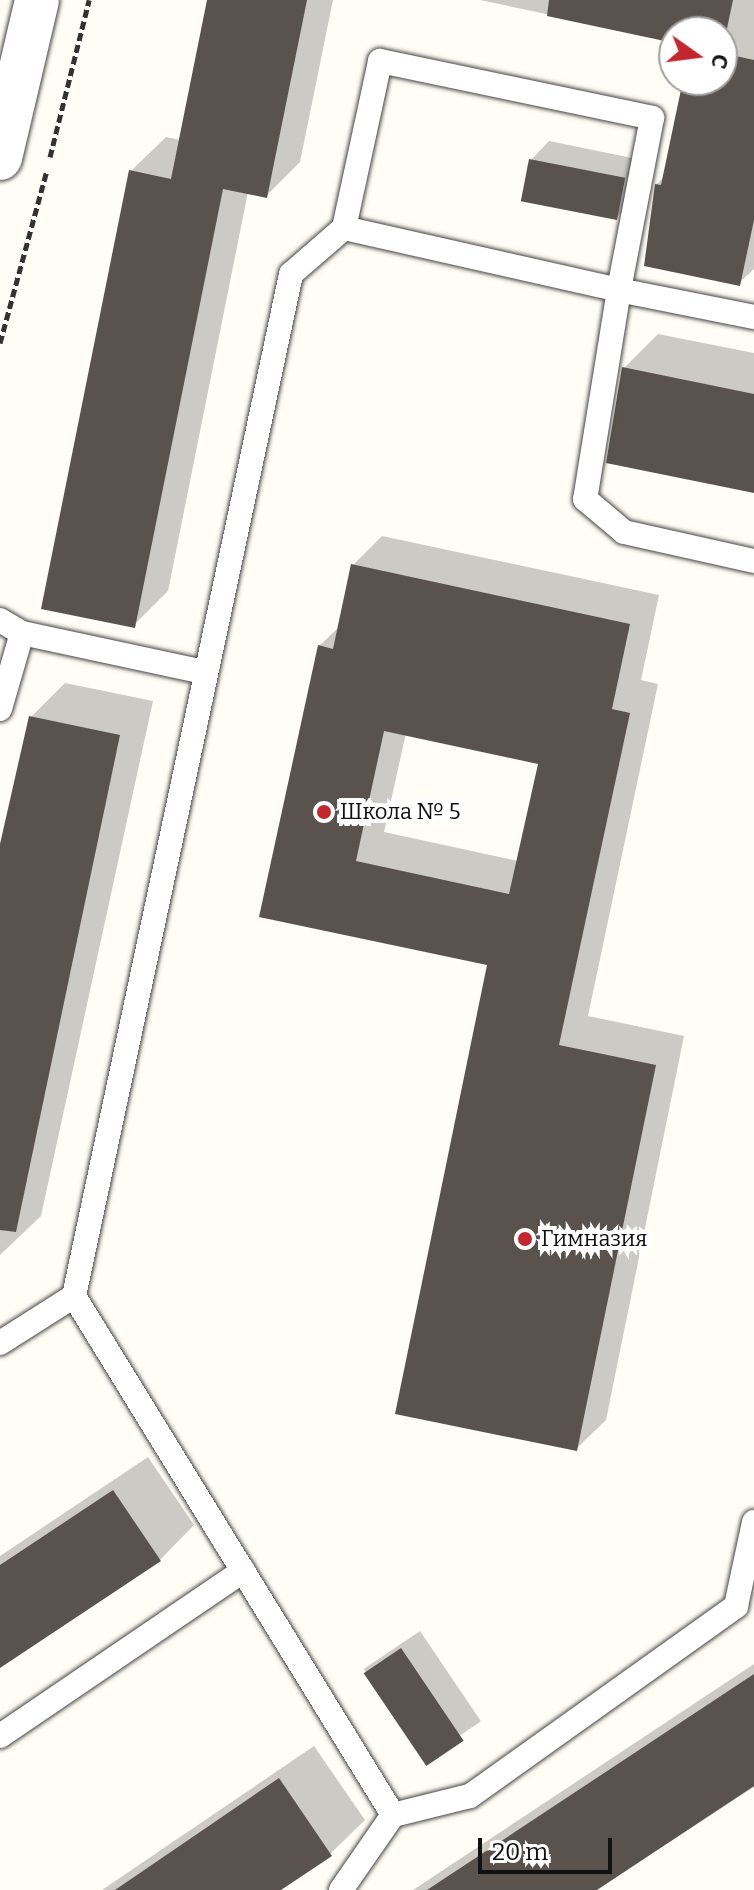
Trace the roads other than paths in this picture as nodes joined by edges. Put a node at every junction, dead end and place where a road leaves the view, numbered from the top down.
1 (37, 0) edge
2 (0, 158) edge
3 (344, 228) junction
4 (619, 290) junction
5 (754, 317) edge
6 (754, 561) edge
7 (0, 620) edge
8 (22, 633) junction
9 (204, 672) junction
10 (0, 709) edge
11 (74, 1296) junction
12 (0, 1343) edge
13 (754, 1522) edge
14 (243, 1571) junction
15 (0, 1736) edge
16 (393, 1815) junction
17 (341, 1890) edge

1 - 2 street
3 - 4 lane
3 - 4 lane
3 - 9 lane
4 - 5 lane
4 - 6 lane
7 - 8 lane
8 - 9 lane
8 - 10 lane
9 - 11 lane
11 - 12 lane
11 - 14 lane
13 - 16 lane
14 - 15 lane
14 - 16 lane
16 - 17 lane

